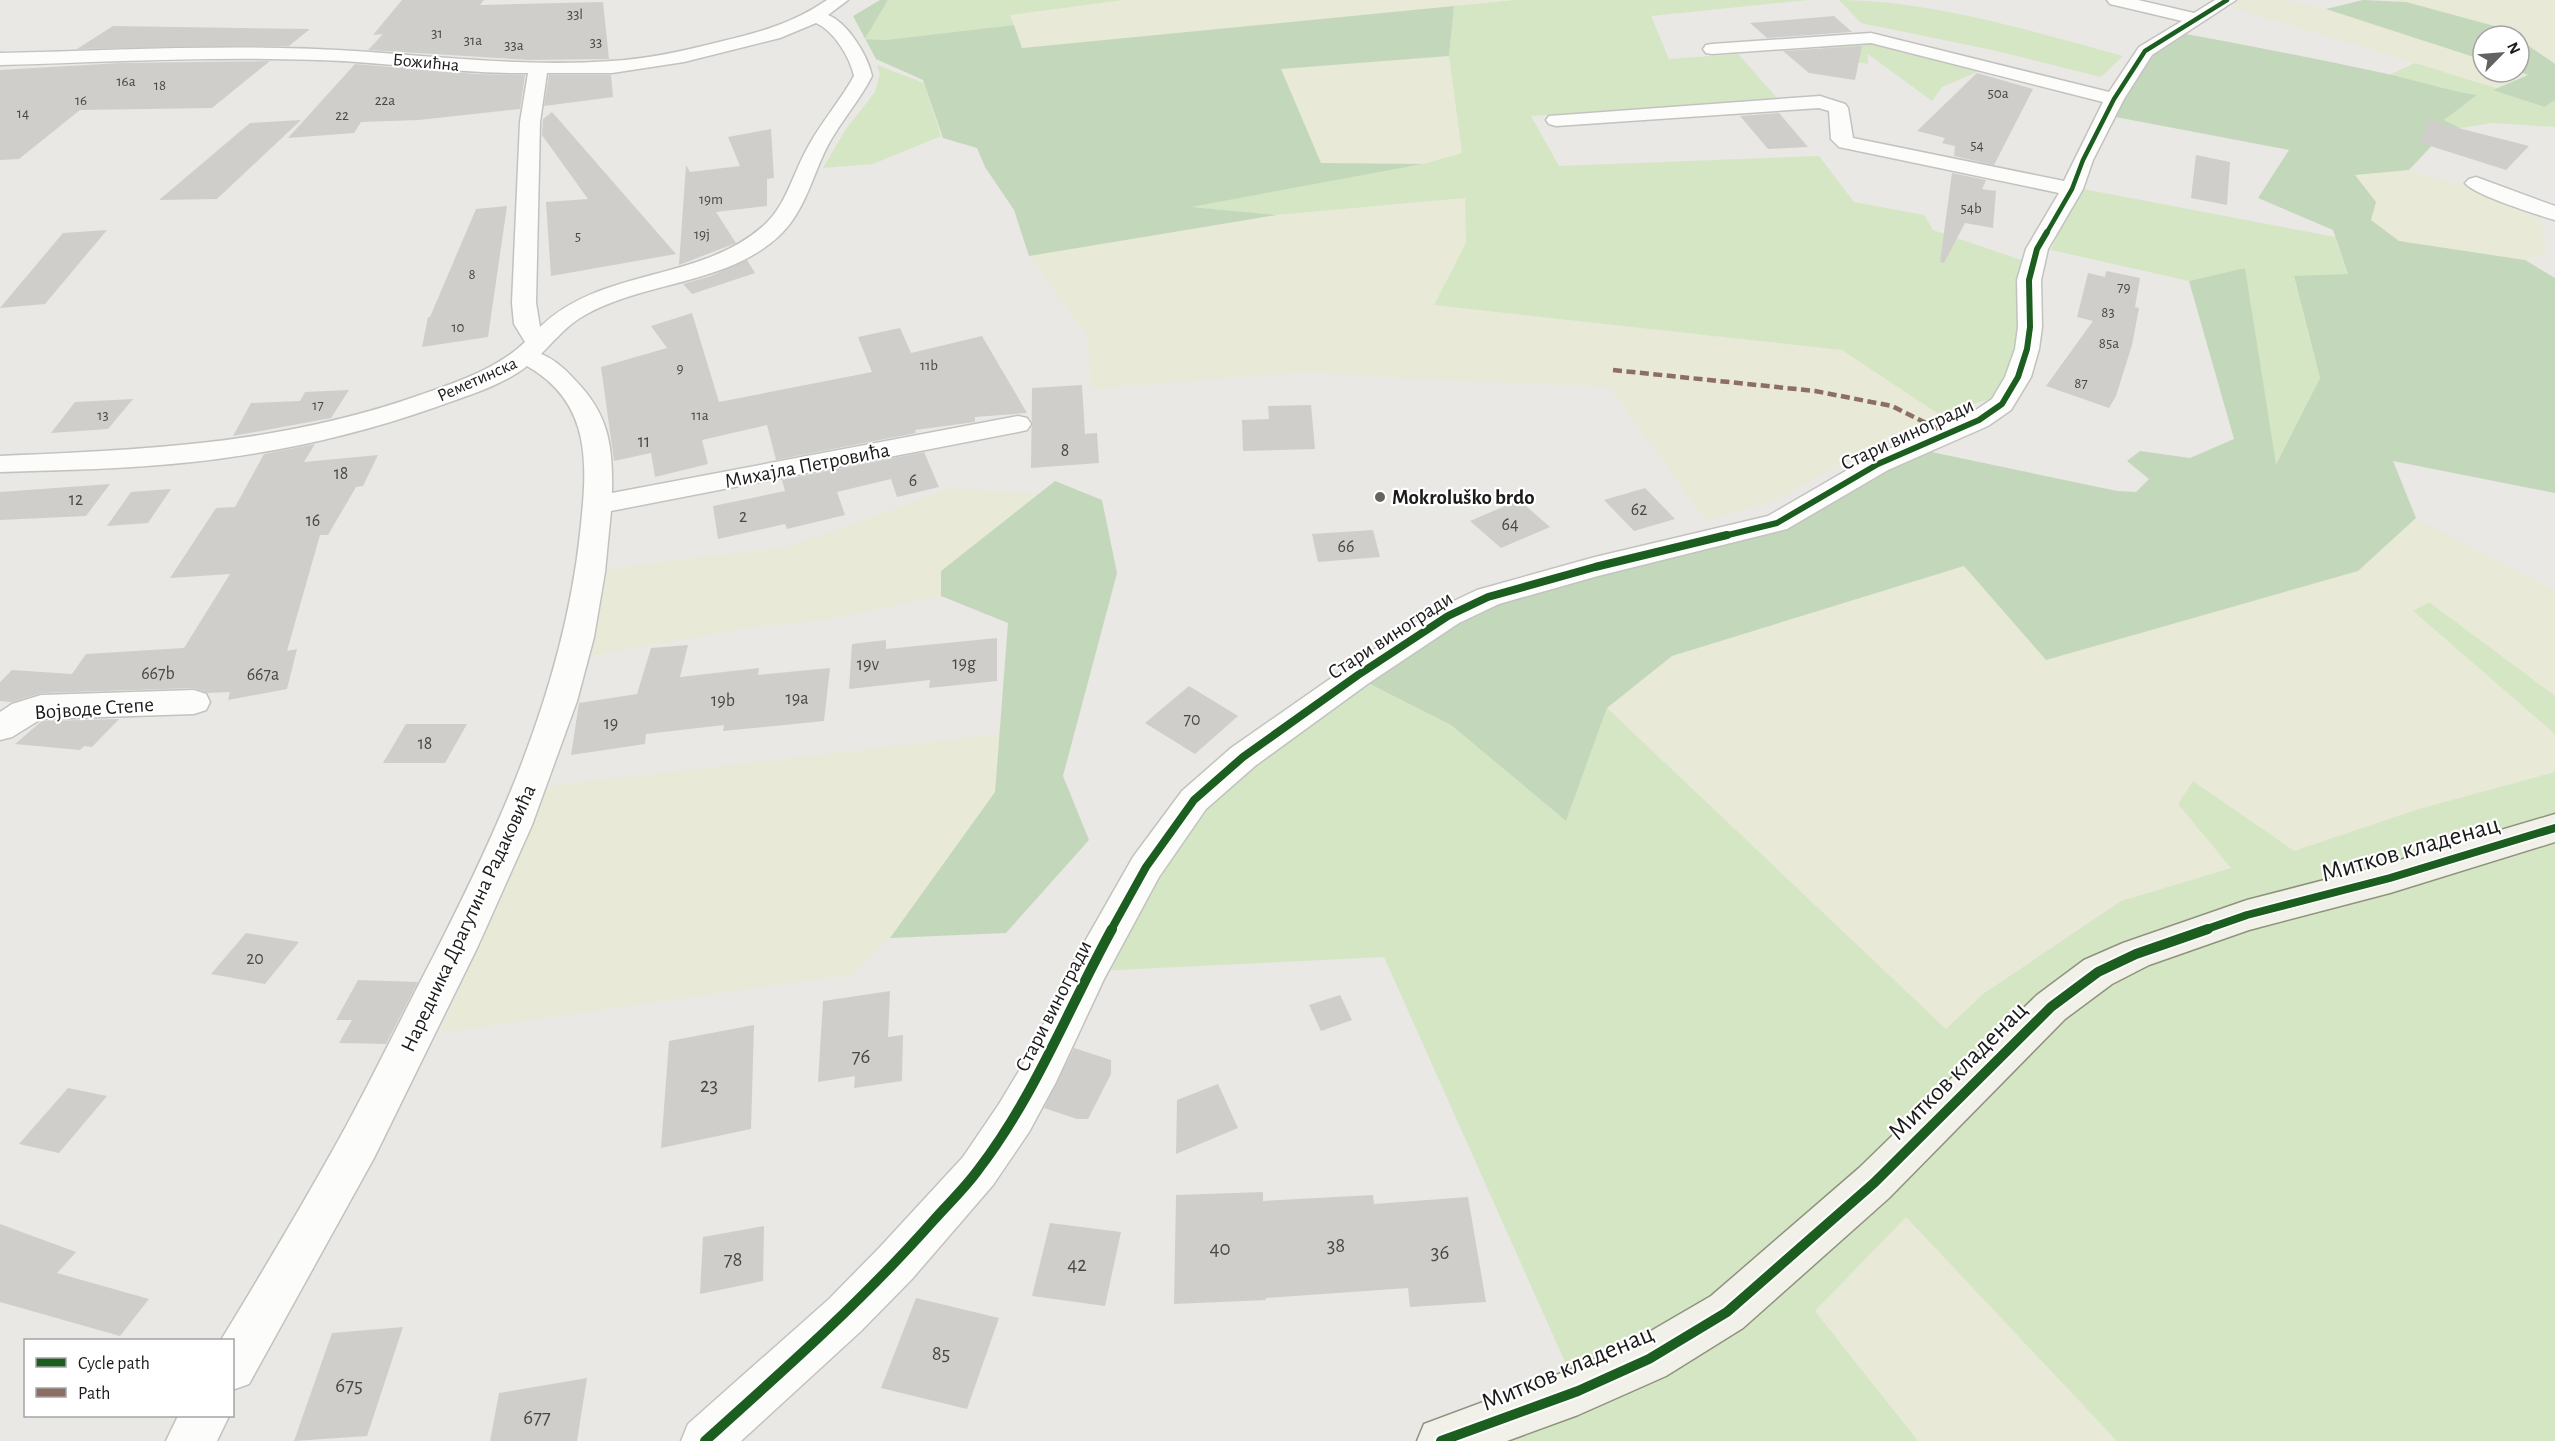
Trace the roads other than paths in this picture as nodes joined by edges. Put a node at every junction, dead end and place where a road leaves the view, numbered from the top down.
1 (839, 0) edge
2 (2116, 0) edge
3 (2227, 0) edge
4 (814, 17) junction
5 (2197, 19) junction
6 (1712, 49) dead end
7 (0, 59) edge
8 (538, 69) junction
9 (2114, 99) junction
10 (1556, 120) dead end
11 (2476, 183) dead end
12 (2072, 189) junction
13 (2555, 213) edge
14 (532, 351) junction
15 (1018, 424) dead end
16 (0, 464) edge
17 (597, 505) junction
18 (194, 702) dead end
19 (0, 728) edge
20 (2555, 828) edge
21 (234, 1363) edge
22 (204, 1417) edge
23 (190, 1441) edge
24 (705, 1441) edge
25 (1441, 1441) edge

1 - 4 street, Божићна
2 - 5 street
3 - 5 street, Стари виногради
4 - 8 street, Божићна
4 - 14 street, Реметинска
5 - 9 street, Стари виногради
6 - 9 street
7 - 8 street, Божићна
8 - 14 street
9 - 12 street, Стари виногради
10 - 12 street
11 - 13 street
12 - 24 street, Стари виногради
14 - 16 street, Реметинска
14 - 17 street, Наредника Драгутина Радаковића
15 - 17 street, Михајла Петровића
17 - 21 street, Наредника Драгутина Радаковића
18 - 19 street, Војводе Степе
20 - 25 street, Митков кладенац
22 - 23 street

